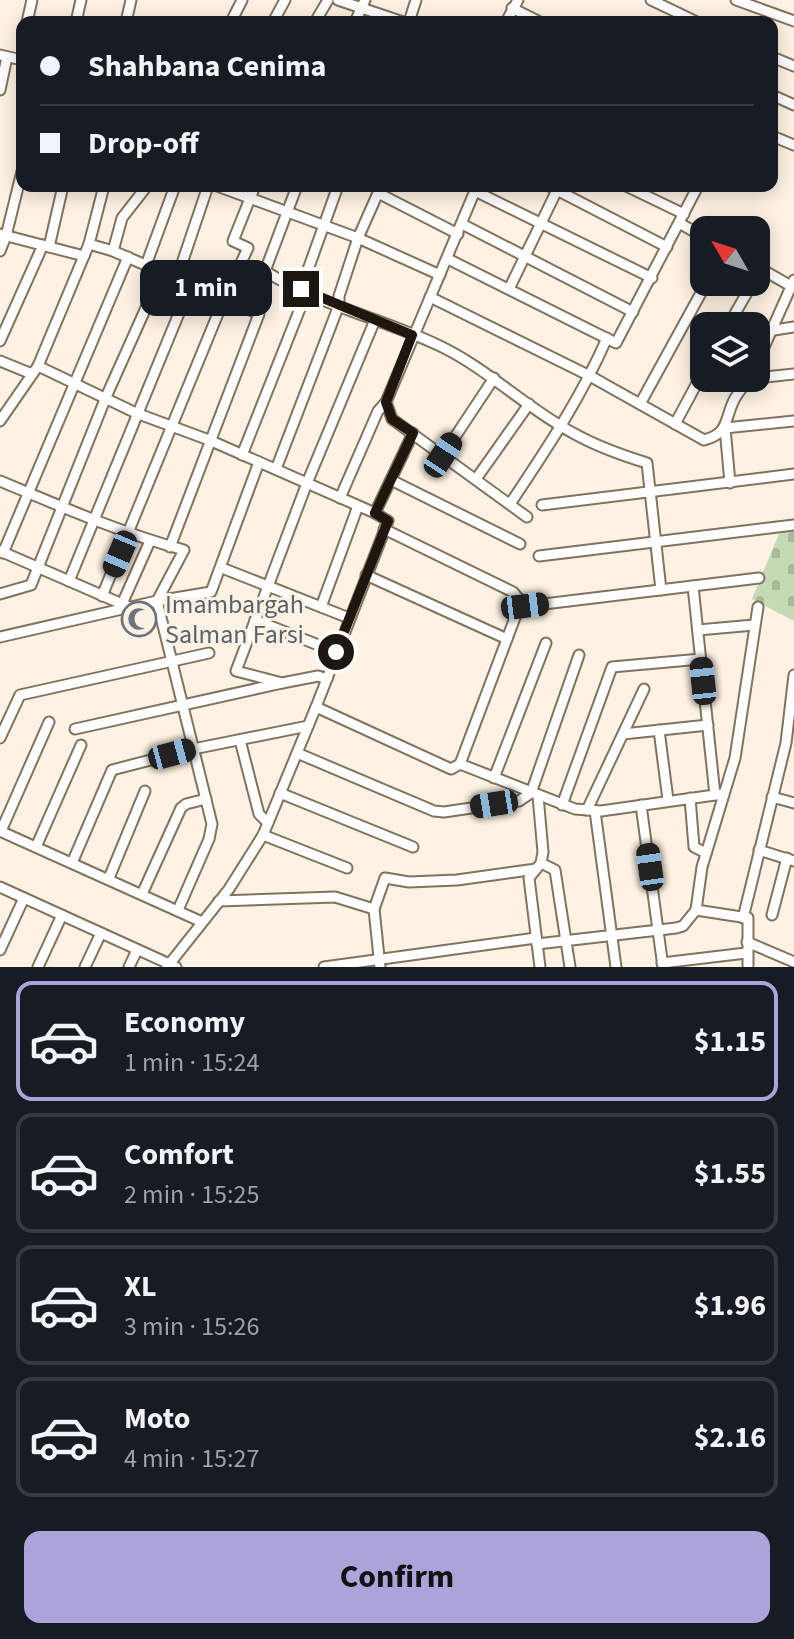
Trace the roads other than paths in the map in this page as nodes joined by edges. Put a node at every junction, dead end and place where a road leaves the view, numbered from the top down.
1 (338, 0) edge
2 (651, 0) edge
3 (736, 0) edge
4 (515, 2) edge
5 (364, 4) edge
6 (390, 16) edge
7 (532, 16) edge
8 (684, 16) edge
9 (770, 16) edge
10 (4, 56) edge
11 (0, 90) edge
12 (16, 191) edge
13 (61, 192) edge
14 (102, 192) edge
15 (142, 192) edge
16 (173, 192) edge
17 (206, 192) edge
18 (232, 192) edge
19 (253, 192) edge
20 (295, 192) edge
21 (336, 192) edge
22 (377, 192) edge
23 (383, 192) edge
24 (474, 192) edge
25 (483, 192) edge
26 (553, 192) edge
27 (564, 192) edge
28 (636, 192) edge
29 (695, 192) edge
30 (250, 199) junction
31 (288, 212) junction
32 (682, 218) junction
33 (462, 224) junction
34 (542, 224) junction
35 (690, 225) edge
36 (324, 226) junction
37 (458, 234) junction
38 (3, 235) edge
39 (358, 238) junction
40 (89, 244) junction
41 (46, 246) junction
42 (667, 247) junction
43 (0, 251) edge
44 (113, 251) junction
45 (84, 256) junction
46 (525, 256) junction
47 (128, 257) junction
48 (448, 259) junction
49 (146, 265) junction
50 (162, 272) junction
51 (440, 275) junction
52 (770, 275) edge
53 (177, 278) junction
54 (652, 278) junction
55 (793, 283) edge
56 (191, 284) junction
57 (509, 289) junction
58 (304, 290) junction
59 (699, 296) edge
60 (430, 297) junction
61 (224, 299) junction
62 (339, 305) junction
63 (633, 312) junction
64 (375, 320) junction
65 (794, 327) edge
66 (774, 330) junction
67 (412, 335) junction
68 (607, 338) junction
69 (770, 338) edge
70 (0, 341) edge
71 (0, 361) edge
72 (35, 370) junction
73 (794, 374) edge
74 (590, 376) junction
75 (770, 376) edge
76 (494, 378) junction
77 (74, 382) junction
78 (692, 392) edge
79 (740, 392) edge
80 (106, 397) junction
81 (386, 402) junction
82 (529, 404) junction
83 (640, 404) junction
84 (136, 413) junction
85 (0, 421) edge
86 (794, 421) edge
87 (675, 424) junction
88 (173, 426) junction
89 (561, 426) junction
90 (725, 428) junction
91 (413, 433) junction
92 (209, 440) junction
93 (242, 455) junction
94 (443, 455) junction
95 (259, 462) junction
96 (276, 469) junction
97 (794, 474) edge
98 (476, 479) junction
99 (391, 480) junction
100 (0, 481) edge
101 (307, 483) junction
102 (730, 483) junction
103 (28, 493) junction
104 (650, 493) junction
105 (340, 498) junction
106 (510, 504) junction
107 (542, 505) dead end
108 (358, 506) junction
109 (62, 508) junction
110 (375, 513) junction
111 (527, 517) dead end
112 (94, 519) junction
113 (794, 525) edge
114 (384, 529) junction
115 (130, 533) junction
116 (150, 541) junction
117 (520, 544) dead end
118 (656, 544) junction
119 (170, 547) junction
120 (2, 552) edge
121 (539, 556) dead end
122 (38, 568) junction
123 (222, 568) junction
124 (366, 575) junction
125 (759, 578) dead end
126 (69, 581) junction
127 (693, 586) junction
128 (268, 587) junction
129 (661, 590) junction
130 (0, 594) edge
131 (102, 596) junction
132 (157, 601) junction
133 (126, 606) junction
134 (525, 606) junction
135 (321, 607) junction
136 (758, 607) dead end
137 (349, 618) junction
138 (255, 620) junction
139 (754, 625) junction
140 (698, 630) junction
141 (0, 637) edge
142 (507, 639) junction
143 (546, 643) dead end
144 (336, 652) junction
145 (209, 653) dead end
146 (579, 655) dead end
147 (701, 659) junction
148 (172, 660) junction
149 (794, 675) edge
150 (327, 679) junction
151 (282, 683) junction
152 (793, 688) edge
153 (644, 689) dead end
154 (183, 704) junction
155 (316, 707) junction
156 (49, 722) dead end
157 (708, 725) junction
158 (308, 726) junction
159 (75, 729) dead end
160 (659, 730) junction
161 (623, 734) junction
162 (0, 738) edge
163 (240, 740) junction
164 (790, 744) edge
165 (81, 745) dead end
166 (193, 749) junction
167 (297, 753) junction
168 (460, 764) junction
169 (494, 778) junction
170 (145, 791) dead end
171 (280, 793) junction
172 (535, 794) junction
173 (718, 794) junction
174 (772, 797) junction
175 (690, 798) junction
176 (206, 799) junction
177 (668, 800) junction
178 (794, 803) edge
179 (562, 805) junction
180 (641, 805) junction
181 (591, 810) junction
182 (268, 823) junction
183 (1, 831) edge
184 (263, 835) junction
185 (36, 847) junction
186 (413, 847) dead end
187 (759, 850) junction
188 (706, 853) junction
189 (790, 860) edge
190 (72, 863) junction
191 (539, 866) junction
192 (347, 868) dead end
193 (109, 878) junction
194 (0, 887) edge
195 (142, 894) junction
196 (24, 898) junction
197 (219, 901) junction
198 (374, 909) junction
199 (178, 910) junction
200 (696, 910) junction
201 (62, 915) junction
202 (772, 915) dead end
203 (743, 918) junction
204 (202, 922) junction
205 (658, 930) junction
206 (101, 933) junction
207 (612, 935) junction
208 (537, 941) junction
209 (566, 941) junction
210 (746, 947) junction
211 (0, 950) edge
212 (137, 950) junction
213 (794, 962) edge
214 (380, 963) edge
215 (663, 965) edge
216 (170, 966) edge
217 (38, 967) edge
218 (85, 967) edge
219 (129, 967) edge
220 (324, 967) edge
221 (540, 967) edge
222 (570, 967) edge
223 (616, 967) edge
224 (748, 967) edge

1 - 5 street
2 - 8 street
3 - 9 street
4 - 7 street
5 - 6 street
10 - 11 street
12 - 38 street
13 - 41 street
14 - 40 street
15 - 44 street
16 - 49 street
17 - 53 street
18 - 30 street
19 - 30 street
20 - 31 street
21 - 36 street
22 - 39 street
23 - 37 street
24 - 33 street
25 - 34 street
26 - 34 street
27 - 42 street
28 - 32 street
29 - 32 street
30 - 31 street
30 - 61 street
31 - 36 street
31 - 58 street
32 - 35 street
32 - 42 street
33 - 37 street
33 - 46 street
34 - 46 street
34 - 54 street
36 - 39 street
36 - 58 street
37 - 48 street
38 - 41 street
38 - 43 street
39 - 51 street
39 - 62 street
40 - 44 street
40 - 45 street
41 - 45 street
41 - 70 street
42 - 54 street
44 - 47 street
45 - 72 street
46 - 57 street
46 - 63 street
47 - 49 street
47 - 77 street
48 - 51 street
48 - 57 street
49 - 50 street
50 - 53 street
50 - 80 street
51 - 60 street
52 - 55 street
53 - 56 street
54 - 63 street
55 - 66 street
56 - 61 street
56 - 84 street
57 - 68 street
58 - 62 street
58 - 93 street
59 - 83 street
60 - 67 street
60 - 74 street
61 - 88 street
61 - 92 street
62 - 64 street
62 - 96 street
63 - 68 street
64 - 67 street
64 - 101 street
65 - 66 street
66 - 69 street
67 - 76 street
67 - 81 street
68 - 74 street
71 - 72 street
72 - 77 street
72 - 85 street
73 - 75 street
74 - 83 street
74 - 89 street
76 - 82 street
76 - 94 street
77 - 80 street
77 - 103 street
78 - 87 street
79 - 90 street
80 - 84 street
80 - 109 street
81 - 91 street
81 - 105 street
82 - 89 street
82 - 98 street
83 - 87 street
84 - 88 street
84 - 112 street
86 - 90 street
87 - 90 street
88 - 92 street
88 - 115 street
89 - 104 street
89 - 106 street
90 - 102 street
91 - 94 street
91 - 99 street
92 - 93 street
92 - 119 street
93 - 95 street
94 - 98 street
95 - 96 street
95 - 123 street
96 - 101 street
97 - 102 street
98 - 106 street
99 - 110 street
99 - 117 street
100 - 103 street
101 - 105 street
101 - 128 street
102 - 104 street
103 - 109 street
103 - 120 street
104 - 107 street
104 - 118 street
105 - 108 street
106 - 111 street
108 - 110 street
108 - 135 street
109 - 112 street
109 - 122 street
110 - 114 street
112 - 115 street
112 - 126 street
113 - 118 street
114 - 124 street
114 - 134 street
115 - 116 street
115 - 131 street
116 - 119 street
116 - 133 street
118 - 121 street
118 - 129 street
119 - 132 street
120 - 122 street
122 - 126 street
122 - 130 street
123 - 128 street
123 - 132 street
124 - 137 street
124 - 142 street
125 - 127 street
126 - 131 street
127 - 129 street
127 - 140 street
128 - 135 street
128 - 138 street
129 - 134 street
131 - 133 street
132 - 133 street
132 - 148 street
133 - 141 street
134 - 142 street
135 - 137 street
136 - 139 street
137 - 144 street
138 - 144 street
138 - 151 street
139 - 140 street
139 - 173 street
140 - 147 street
142 - 168 street
143 - 169 street
144 - 150 street
145 - 148 street
146 - 172 street
147 - 157 street
147 - 179 street
148 - 154 street
148 - 162 street
149 - 152 street
150 - 151 street
150 - 155 street
151 - 154 street
152 - 164 street
153 - 161 street
154 - 159 street
154 - 166 street
155 - 158 street
155 - 168 street
156 - 183 street
157 - 160 street
157 - 173 street
158 - 163 street
158 - 167 street
160 - 161 street
160 - 177 street
161 - 181 street
163 - 166 street
163 - 182 street
164 - 174 street
165 - 185 street
166 - 176 street
166 - 190 street
167 - 171 street
167 - 172 street
168 - 169 street
169 - 172 street
170 - 193 street
171 - 182 street
171 - 186 street
172 - 179 street
172 - 191 street
173 - 175 street
173 - 188 street
174 - 178 street
174 - 187 street
175 - 177 street
175 - 188 street
176 - 195 street
176 - 199 street
177 - 180 street
179 - 181 street
180 - 181 street
180 - 205 street
181 - 207 street
182 - 184 street
183 - 185 street
184 - 192 street
184 - 197 street
185 - 190 street
187 - 189 street
187 - 203 street
188 - 200 street
189 - 202 street
190 - 193 street
191 - 198 street
191 - 208 street
191 - 209 street
193 - 195 street
194 - 196 street
195 - 199 street
196 - 201 street
196 - 211 street
197 - 198 street
197 - 204 street
198 - 214 street
199 - 204 street
200 - 203 street
200 - 205 street
201 - 206 street
201 - 217 street
203 - 210 street
204 - 216 street
205 - 207 street
205 - 215 street
206 - 212 street
206 - 218 street
207 - 209 street
207 - 223 street
208 - 209 street
208 - 214 street
208 - 221 street
209 - 222 street
210 - 213 street
210 - 215 street
210 - 224 street
212 - 216 street
212 - 219 street
214 - 220 street

